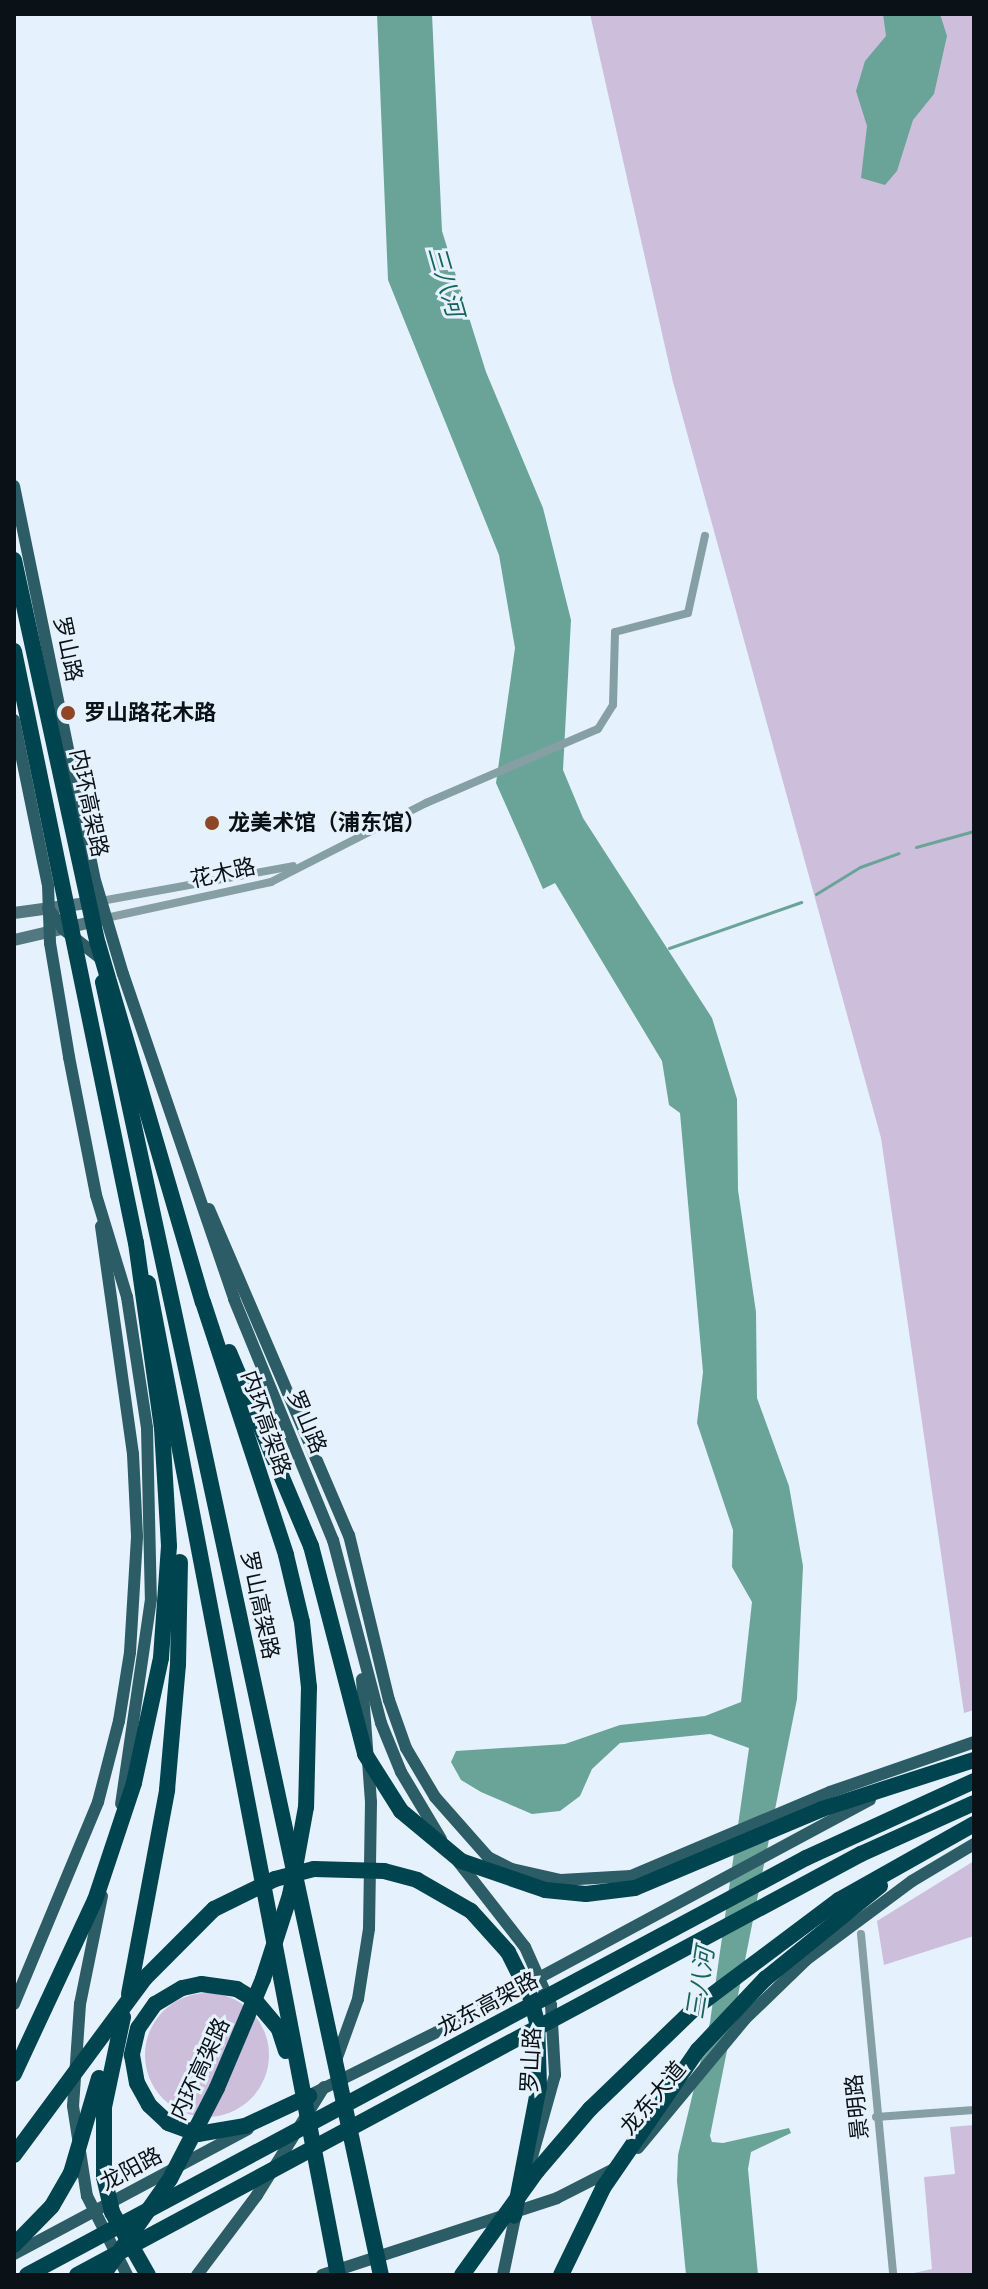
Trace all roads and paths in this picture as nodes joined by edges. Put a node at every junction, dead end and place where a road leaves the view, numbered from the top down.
1 (14, 486) edge
2 (705, 536) dead end
3 (21, 557) edge
4 (14, 651) edge
5 (14, 720) edge
6 (297, 865) junction
7 (101, 901) junction
8 (47, 907) junction
9 (14, 913) edge
10 (106, 918) junction
11 (63, 929) junction
12 (49, 932) junction
13 (14, 940) edge
14 (98, 944) junction
15 (123, 974) junction
16 (191, 1170) junction
17 (96, 1195) junction
18 (184, 1234) junction
19 (136, 1243) junction
20 (178, 1428) junction
21 (351, 1609) junction
22 (974, 1742) edge
23 (974, 1751) edge
24 (974, 1760) edge
25 (974, 1781) edge
26 (974, 1803) edge
27 (974, 1824) edge
28 (974, 1844) edge
29 (670, 1870) junction
30 (861, 1934) dead end
31 (801, 1945) junction
32 (14, 2004) edge
33 (118, 2019) junction
34 (14, 2074) edge
35 (309, 2096) junction
36 (974, 2110) edge
37 (876, 2117) junction
38 (14, 2155) edge
39 (323, 2200) junction
40 (514, 2216) junction
41 (489, 2235) junction
42 (14, 2245) edge
43 (14, 2254) edge
44 (344, 2269) edge
45 (27, 2275) edge
46 (77, 2275) edge
47 (103, 2275) edge
48 (127, 2275) edge
49 (148, 2275) edge
50 (197, 2275) edge
51 (322, 2275) edge
52 (381, 2275) edge
53 (453, 2275) edge
54 (462, 2275) edge
55 (503, 2275) edge
56 (561, 2275) edge
57 (893, 2275) edge

1 - 3 main road, 罗山路
2 - 6 street
3 - 7 main road, 罗山路
3 - 14 highway, 内环高架路
4 - 19 highway, 内环高架路
5 - 8 main road
6 - 7 street, 花木路
6 - 10 street, 花木路
7 - 8 main road, 花木路
7 - 10 main road, 罗山路
8 - 9 main road, 花木路
8 - 11 main road
8 - 12 main road
10 - 11 main road, 花木路
10 - 15 main road, 罗山路
11 - 12 main road, 花木路
11 - 15 main road
12 - 13 main road, 花木路
12 - 17 main road
14 - 18 highway, 内环高架路
14 - 52 highway, 罗山高架路
15 - 16 main road, 罗山路
16 - 21 main road, 罗山路
16 - 29 main road
17 - 32 main road
17 - 48 main road
18 - 29 highway
18 - 47 highway, 内环高架路
19 - 20 highway
19 - 34 highway, 内环高架路
20 - 39 highway
20 - 49 highway
21 - 40 main road, 罗山路
21 - 50 main road
22 - 29 main road
23 - 35 main road
24 - 29 highway
25 - 45 highway, 龙东高架路
26 - 46 highway, 龙东高架路
27 - 31 highway
28 - 31 main road, 龙东大道
30 - 37 street, 景明路
31 - 41 highway
31 - 44 main road, 龙东大道
31 - 56 highway
33 - 38 highway
33 - 40 highway
33 - 42 highway
35 - 39 highway
35 - 43 main road, 龙阳路
36 - 37 street
37 - 57 street, 景明路
39 - 44 highway
40 - 55 main road, 罗山路
41 - 53 highway
41 - 54 highway
44 - 51 main road

